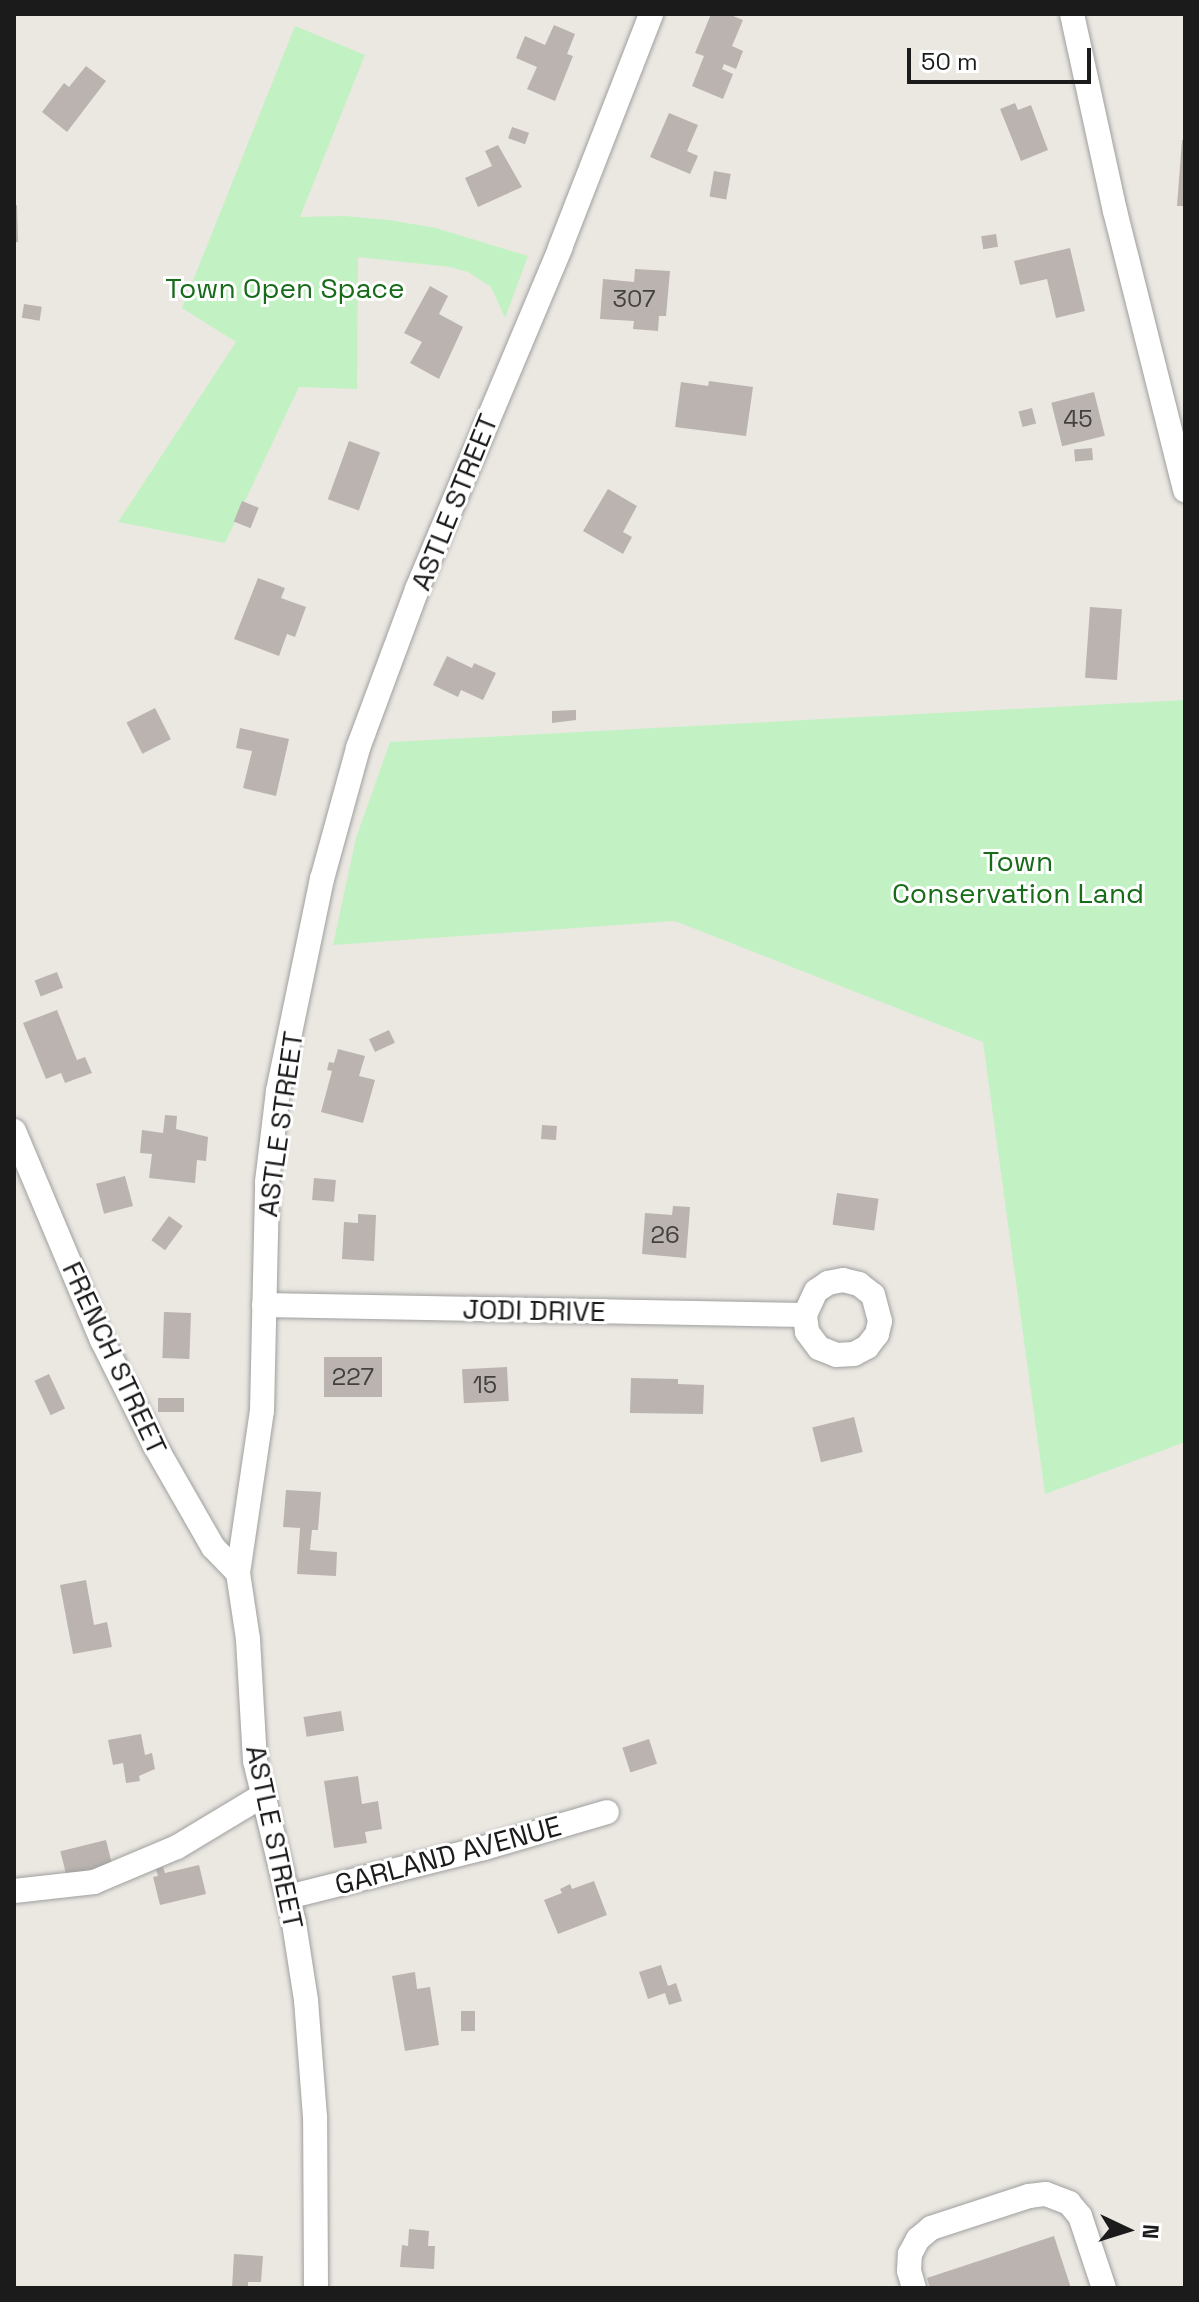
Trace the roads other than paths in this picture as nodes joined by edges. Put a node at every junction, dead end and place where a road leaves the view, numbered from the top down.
1 (651, 14) edge
2 (1072, 14) edge
3 (1185, 490) edge
4 (14, 1131) edge
5 (264, 1305) junction
6 (805, 1315) dead end
7 (238, 1573) junction
8 (262, 1796) junction
9 (607, 1812) dead end
10 (14, 1891) edge
11 (288, 1897) junction
12 (316, 2288) edge
13 (914, 2288) edge
14 (1104, 2288) edge

1 - 5 street, ASTLE STREET
2 - 3 street
4 - 7 street, FRENCH STREET
5 - 6 street, JODI DRIVE
5 - 7 street, ASTLE STREET
7 - 8 street, ASTLE STREET
8 - 10 street
8 - 11 street, ASTLE STREET
9 - 11 street, GARLAND AVENUE
11 - 12 street, ASTLE STREET
13 - 14 street

